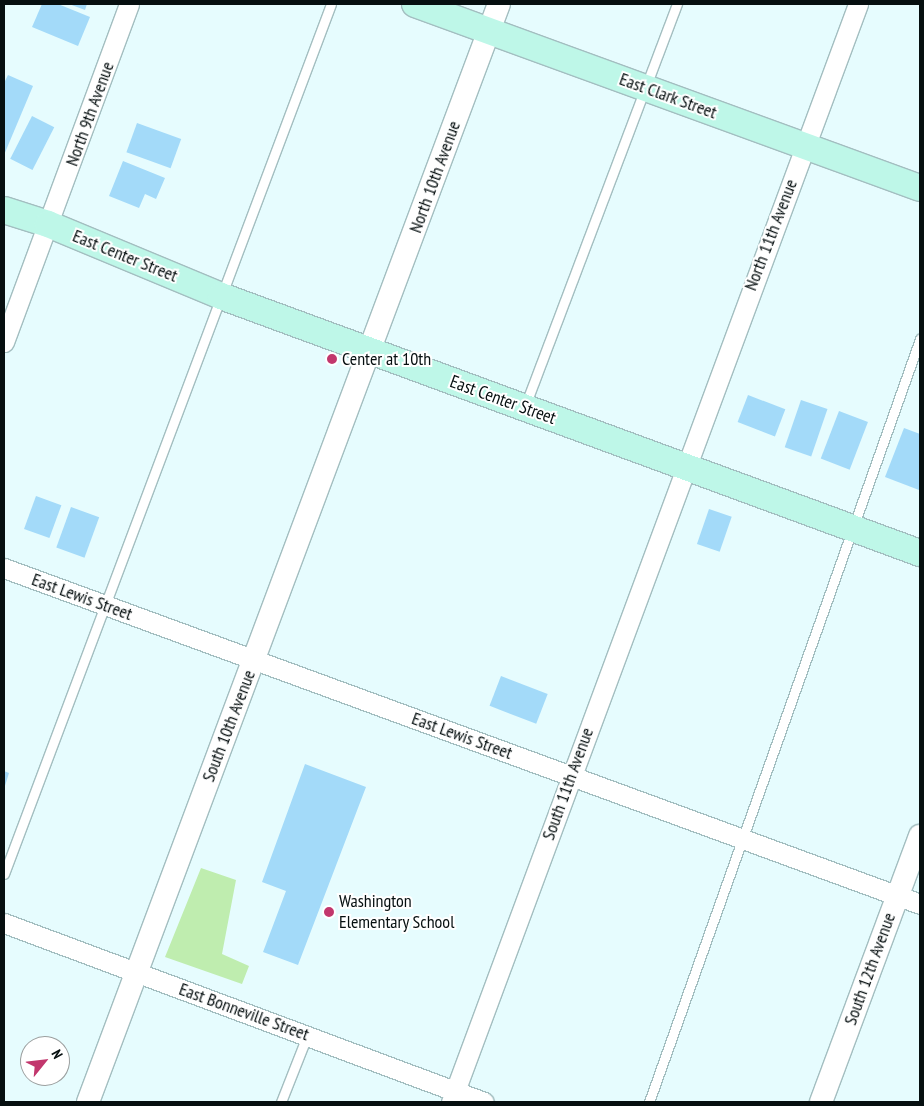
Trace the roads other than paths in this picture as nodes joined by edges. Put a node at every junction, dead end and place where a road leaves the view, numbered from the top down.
1 (129, 4) edge
2 (331, 4) edge
3 (415, 4) edge
4 (499, 4) edge
5 (676, 4) edge
6 (858, 4) edge
7 (489, 31) junction
8 (645, 88) junction
9 (805, 146) junction
10 (920, 188) edge
11 (4, 210) edge
12 (48, 224) junction
13 (221, 296) junction
14 (920, 339) edge
15 (4, 342) edge
16 (370, 350) junction
17 (525, 408) junction
18 (685, 466) junction
19 (853, 529) junction
20 (920, 553) edge
21 (4, 568) edge
22 (105, 605) junction
23 (254, 660) junction
24 (571, 776) junction
25 (920, 836) edge
26 (742, 839) junction
27 (4, 874) edge
28 (897, 895) junction
29 (920, 904) edge
30 (4, 923) edge
31 (137, 972) junction
32 (307, 1036) junction
33 (453, 1097) edge
34 (88, 1102) edge
35 (281, 1102) edge
36 (484, 1102) edge
37 (649, 1102) edge
38 (821, 1102) edge

1 - 12 street, North 9th Avenue
2 - 13 lane
3 - 7 main road, East Clark Street
4 - 7 street, North 10th Avenue
5 - 8 lane
6 - 9 street, North 11th Avenue
7 - 8 main road, East Clark Street
7 - 16 street, North 10th Avenue
8 - 9 main road, East Clark Street
8 - 17 lane
9 - 10 main road, East Clark Street
9 - 18 street, North 11th Avenue
11 - 12 main road, East Center Street
12 - 13 main road, East Center Street
12 - 15 street, North 9th Avenue
13 - 16 main road, East Center Street
13 - 22 lane
14 - 19 lane
16 - 17 main road, East Center Street
16 - 23 street, South 10th Avenue
17 - 18 main road, East Center Street
18 - 19 main road, East Center Street
18 - 24 street, South 11th Avenue
19 - 20 main road, East Center Street
19 - 26 lane
21 - 22 street, East Lewis Street
22 - 23 street, East Lewis Street
22 - 27 lane
23 - 24 street, East Lewis Street
23 - 31 street, South 10th Avenue
24 - 26 street, East Lewis Street
24 - 33 street, South 11th Avenue
25 - 28 street, South 12th Avenue
26 - 28 street, East Lewis Street
26 - 37 lane
28 - 29 street, East Lewis Street
28 - 38 street, South 12th Avenue
30 - 31 street, East Bonneville Street
31 - 32 street, East Bonneville Street
31 - 34 street, South 10th Avenue
32 - 33 street, East Bonneville Street
32 - 35 lane
33 - 36 street, East Bonneville Street

